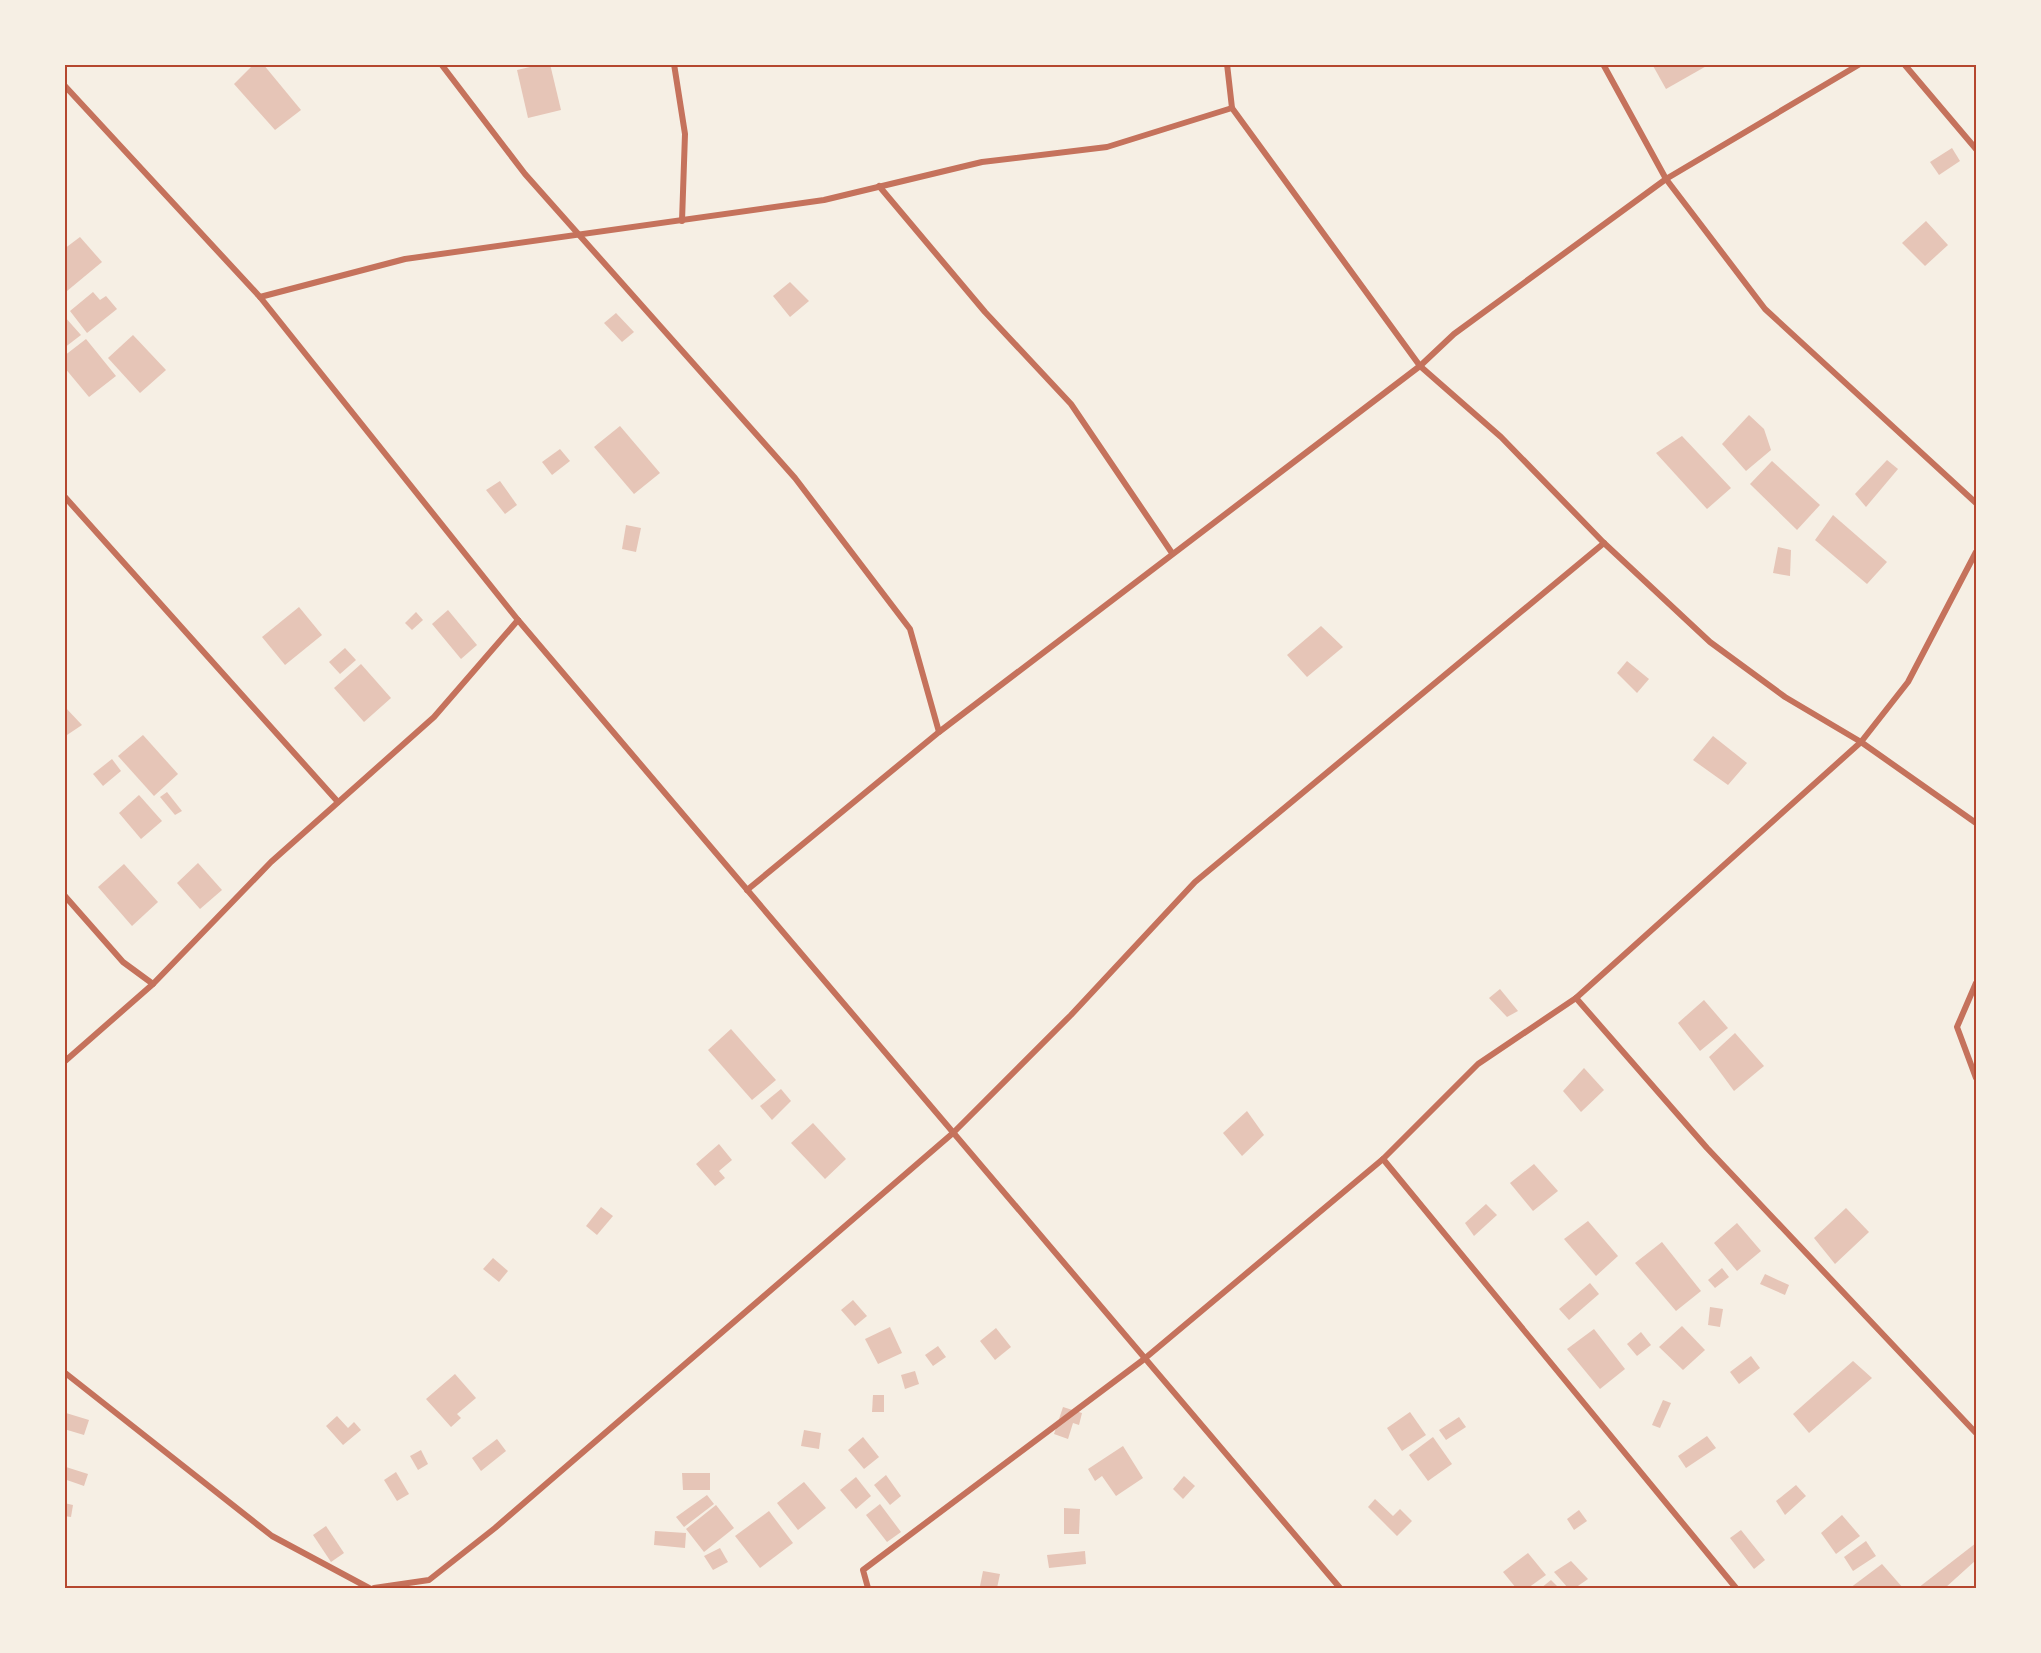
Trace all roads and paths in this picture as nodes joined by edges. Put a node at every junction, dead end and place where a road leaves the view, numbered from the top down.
1 (441, 64) edge
2 (674, 64) edge
3 (1227, 64) edge
4 (1603, 64) edge
5 (1860, 64) edge
6 (1904, 64) edge
7 (64, 85) edge
8 (67, 92) edge
9 (1232, 108) junction
10 (1977, 149) edge
11 (1666, 179) junction
12 (879, 186) junction
13 (682, 221) junction
14 (580, 236) junction
15 (260, 297) junction
16 (1420, 366) junction
17 (64, 496) edge
18 (1977, 503) edge
19 (1604, 543) junction
20 (1977, 552) edge
21 (1172, 553) junction
22 (518, 620) junction
23 (939, 732) junction
24 (1861, 742) junction
25 (339, 802) junction
26 (1977, 823) edge
27 (747, 890) junction
28 (64, 895) edge
29 (1977, 983) edge
30 (153, 984) junction
31 (1576, 998) junction
32 (64, 1062) edge
33 (1977, 1078) edge
34 (953, 1133) junction
35 (1383, 1159) junction
36 (1143, 1359) junction
37 (64, 1372) edge
38 (1977, 1433) edge
39 (369, 1588) edge
40 (374, 1588) edge
41 (868, 1588) edge
42 (1340, 1588) edge
43 (1736, 1588) edge

1 - 14 street
2 - 13 street
3 - 9 street
4 - 11 street
5 - 11 street
6 - 10 street
7 - 8 street
8 - 15 street
9 - 12 street
9 - 16 street
11 - 16 street
11 - 18 street
12 - 13 street
12 - 21 street
13 - 14 street
14 - 15 street
14 - 23 street
15 - 22 street
16 - 19 street
16 - 21 street
17 - 25 street
19 - 24 street
19 - 34 street
20 - 24 street
21 - 23 street
22 - 25 street
22 - 27 street
23 - 27 street
24 - 26 street
24 - 31 street
25 - 30 street
27 - 34 street
28 - 30 street
29 - 33 street
30 - 32 street
31 - 35 street
31 - 38 street
34 - 36 street
34 - 40 street
35 - 36 street
35 - 43 street
36 - 41 street
36 - 42 street
37 - 39 street

